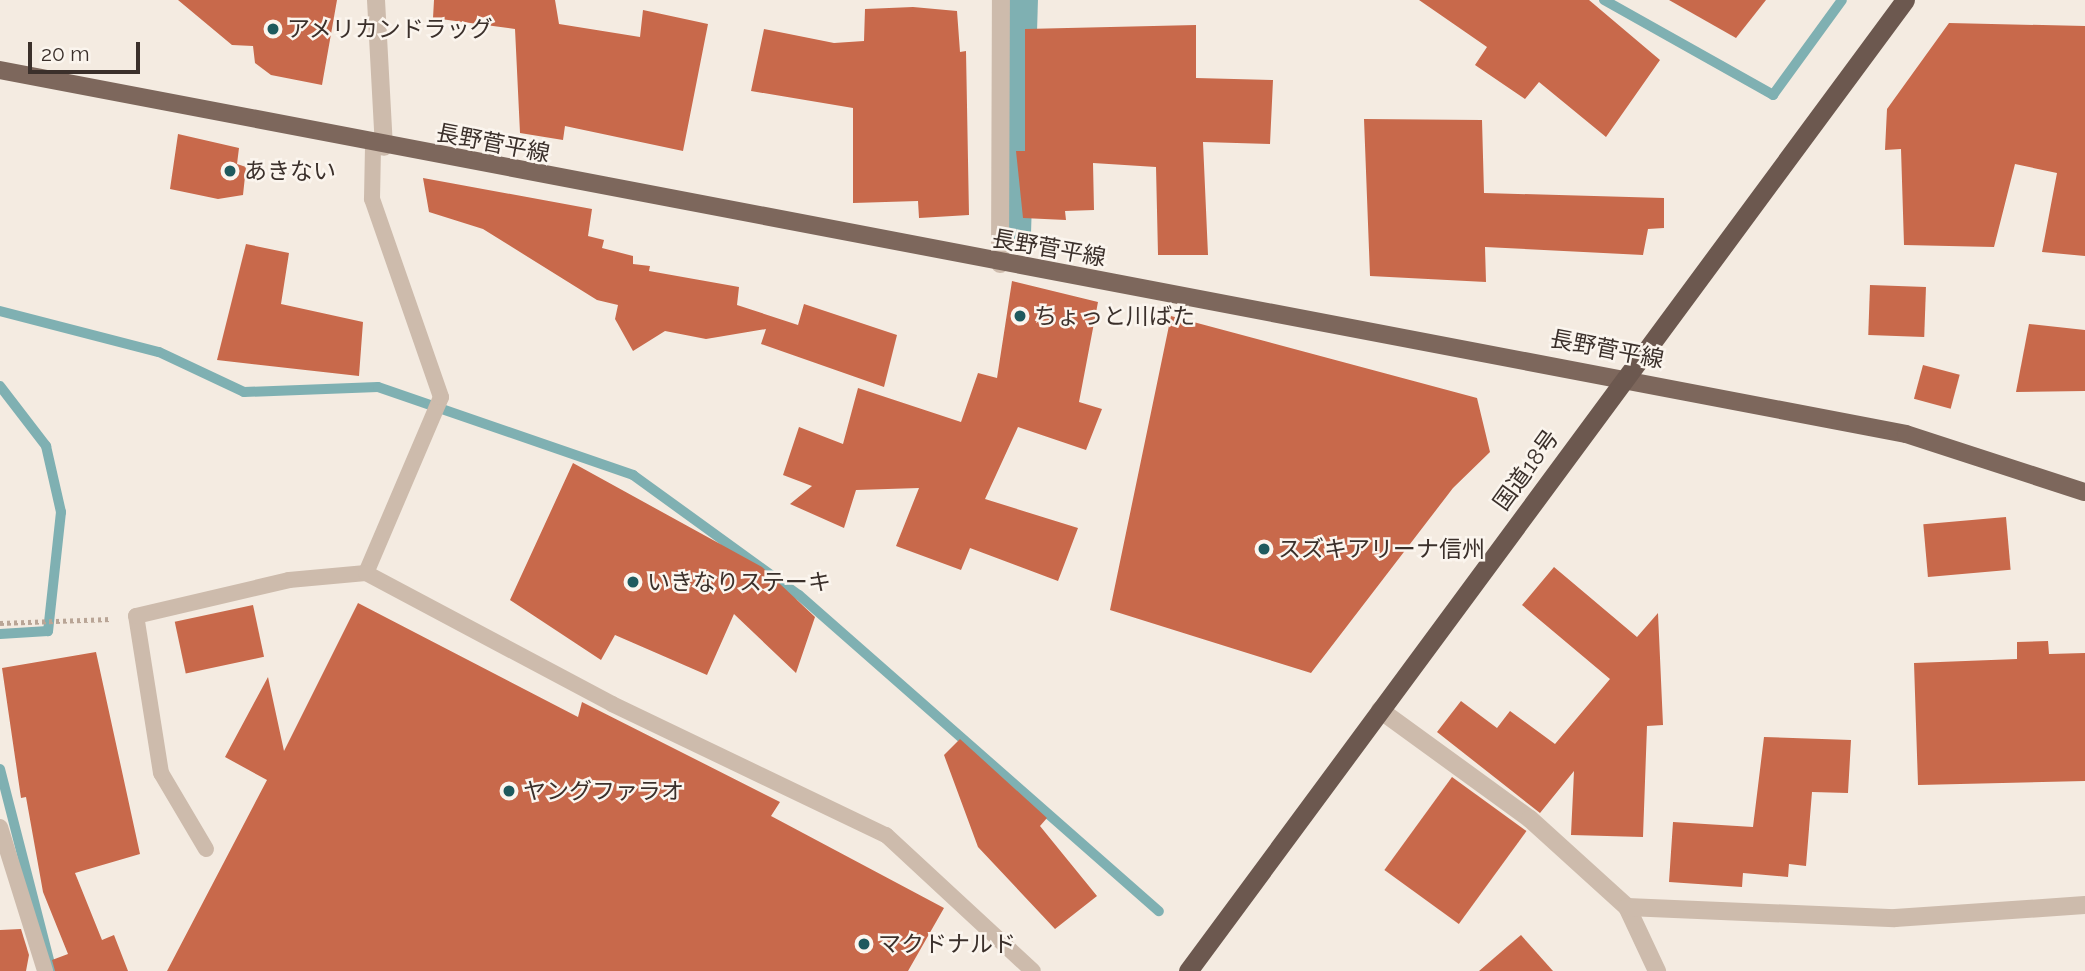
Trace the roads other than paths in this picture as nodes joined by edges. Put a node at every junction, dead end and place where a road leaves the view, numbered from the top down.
1 (376, 0) edge
2 (1001, 0) edge
3 (1905, 0) edge
4 (0, 70) edge
5 (379, 146) junction
6 (1000, 264) junction
7 (1625, 377) junction
8 (2085, 492) edge
9 (366, 573) junction
10 (1380, 710) junction
11 (0, 827) edge
12 (206, 849) dead end
13 (2085, 905) edge
14 (1627, 907) junction
15 (45, 971) edge
16 (1033, 971) edge
17 (1188, 971) edge
18 (1657, 971) edge

1 - 5 street
2 - 6 street
3 - 7 highway, 国道18号
4 - 5 main road, 長野菅平線
5 - 6 main road, 長野菅平線
5 - 9 lane
6 - 7 main road, 長野菅平線
7 - 8 main road, 長野菅平線
7 - 10 highway, 国道18号
9 - 12 lane
9 - 16 lane
10 - 14 street
10 - 17 highway, 国道18号
11 - 15 lane
13 - 14 street
14 - 18 street

